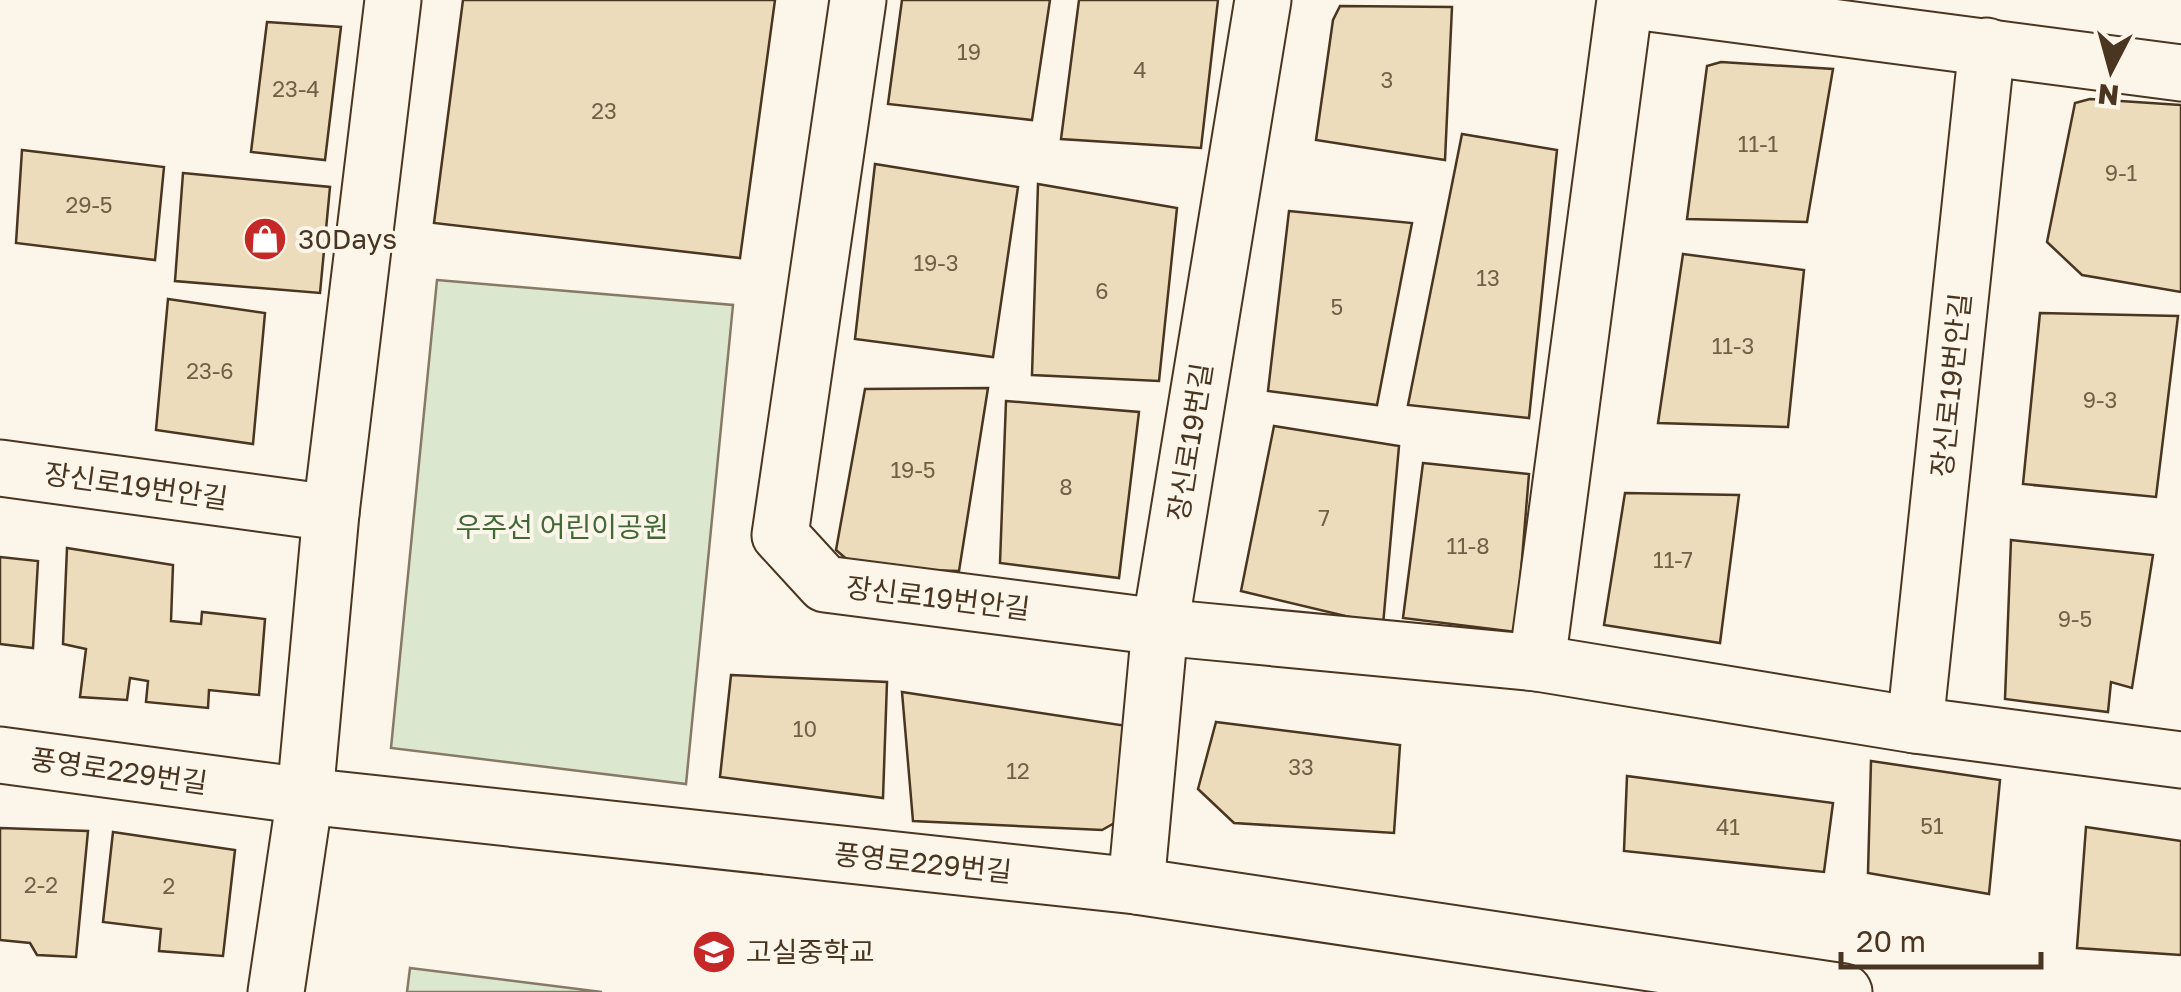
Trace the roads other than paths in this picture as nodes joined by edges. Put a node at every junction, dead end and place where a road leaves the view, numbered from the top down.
1 (393, 0) edge
2 (858, 0) edge
3 (1263, 0) edge
4 (1625, 0) edge
5 (1987, 46) junction
6 (2181, 73) edge
7 (0, 468) edge
8 (330, 513) junction
9 (1160, 627) junction
10 (1537, 663) junction
11 (1915, 725) junction
12 (0, 755) edge
13 (2181, 760) edge
14 (304, 796) junction
15 (1136, 886) junction
16 (276, 992) edge
17 (1844, 992) edge

1 - 8 street
2 - 9 street, 장신로19번안길
3 - 9 street, 장신로19번길
4 - 5 street
4 - 10 street
5 - 6 street
5 - 11 street, 장신로19번안길
7 - 8 street, 장신로19번안길
8 - 14 street
9 - 10 street, 장신로19번안길
9 - 15 street, 장신로19번길
10 - 11 street, 장신로19번안길
11 - 13 street, 장신로19번안길
12 - 14 street, 풍영로229번길
14 - 15 street, 풍영로229번길
14 - 16 street
15 - 17 street, 풍영로229번길

